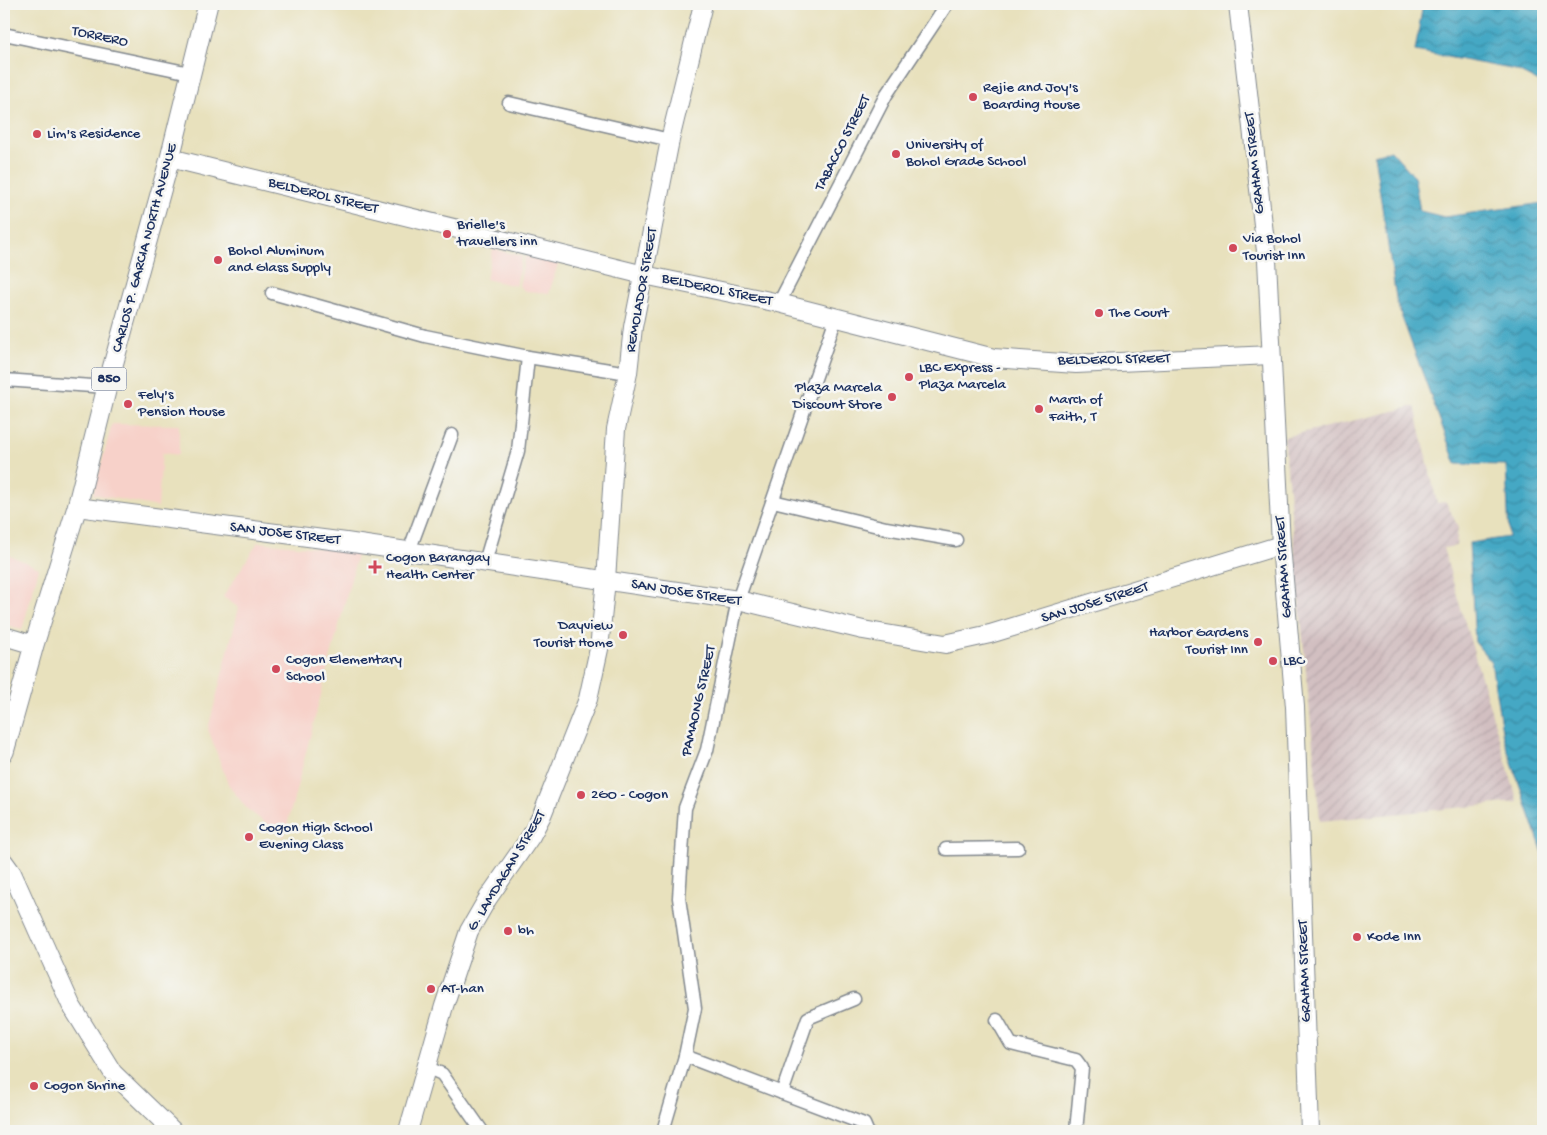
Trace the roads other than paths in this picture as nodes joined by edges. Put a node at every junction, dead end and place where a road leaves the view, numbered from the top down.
1 (208, 4) edge
2 (703, 4) edge
3 (947, 4) edge
4 (1238, 4) edge
5 (4, 34) edge
6 (190, 72) junction
7 (509, 102) dead end
8 (670, 140) junction
9 (170, 158) junction
10 (644, 275) junction
11 (272, 293) dead end
12 (779, 303) junction
13 (836, 318) junction
14 (1271, 355) junction
15 (528, 357) junction
16 (628, 373) junction
17 (4, 380) edge
18 (107, 387) junction
19 (452, 435) dead end
20 (773, 502) junction
21 (77, 507) junction
22 (956, 540) dead end
23 (1281, 545) junction
24 (409, 551) junction
25 (485, 562) junction
26 (606, 580) junction
27 (738, 600) junction
28 (4, 636) edge
29 (34, 645) junction
30 (4, 752) edge
31 (1018, 848) dead end
32 (946, 849) dead end
33 (4, 862) edge
34 (854, 998) dead end
35 (997, 1020) dead end
36 (685, 1056) junction
37 (426, 1067) junction
38 (782, 1092) junction
39 (166, 1129) edge
40 (408, 1131) edge
41 (482, 1131) edge
42 (663, 1131) edge
43 (866, 1131) edge
44 (1076, 1131) edge
45 (1310, 1131) edge

1 - 6 main road, CARLOS P. GARCIA NORTH AVENUE / 850
2 - 8 street, REMOLADOR STREET
3 - 12 street, TABACCO STREET
4 - 14 street, GRAHAM STREET
5 - 6 street, TORRERO
6 - 9 main road, CARLOS P. GARCIA NORTH AVENUE / 850
7 - 8 street
8 - 10 street, REMOLADOR STREET
9 - 10 street, BELDEROL STREET
9 - 18 main road, CARLOS P. GARCIA NORTH AVENUE / 850
10 - 12 street, BELDEROL STREET
10 - 16 street, REMOLADOR STREET
11 - 15 street
12 - 13 street, BELDEROL STREET
13 - 14 street, BELDEROL STREET
13 - 20 street, PAMAONG STREET
14 - 23 street, GRAHAM STREET
15 - 16 street
15 - 25 street
16 - 26 street, REMOLADOR STREET
17 - 18 street
18 - 21 main road, CARLOS P. GARCIA NORTH AVENUE / 850
19 - 24 street
20 - 22 street
20 - 27 street, PAMAONG STREET
21 - 24 street, SAN JOSE STREET
21 - 29 main road, CARLOS P. GARCIA NORTH AVENUE / 850
23 - 27 street, SAN JOSE STREET
23 - 45 street, GRAHAM STREET
24 - 25 street, SAN JOSE STREET
25 - 26 street, SAN JOSE STREET
26 - 27 street, SAN JOSE STREET
26 - 37 street, G. LAMDAGAN STREET
27 - 36 street, PAMAONG STREET
28 - 29 street
29 - 30 main road, CARLOS P. GARCIA NORTH AVENUE / 850
31 - 32 street
33 - 39 street
34 - 38 street
35 - 44 street
36 - 38 street
36 - 42 street, PAMAONG STREET
37 - 40 street, G. LAMDAGAN STREET
37 - 41 street
38 - 43 street

